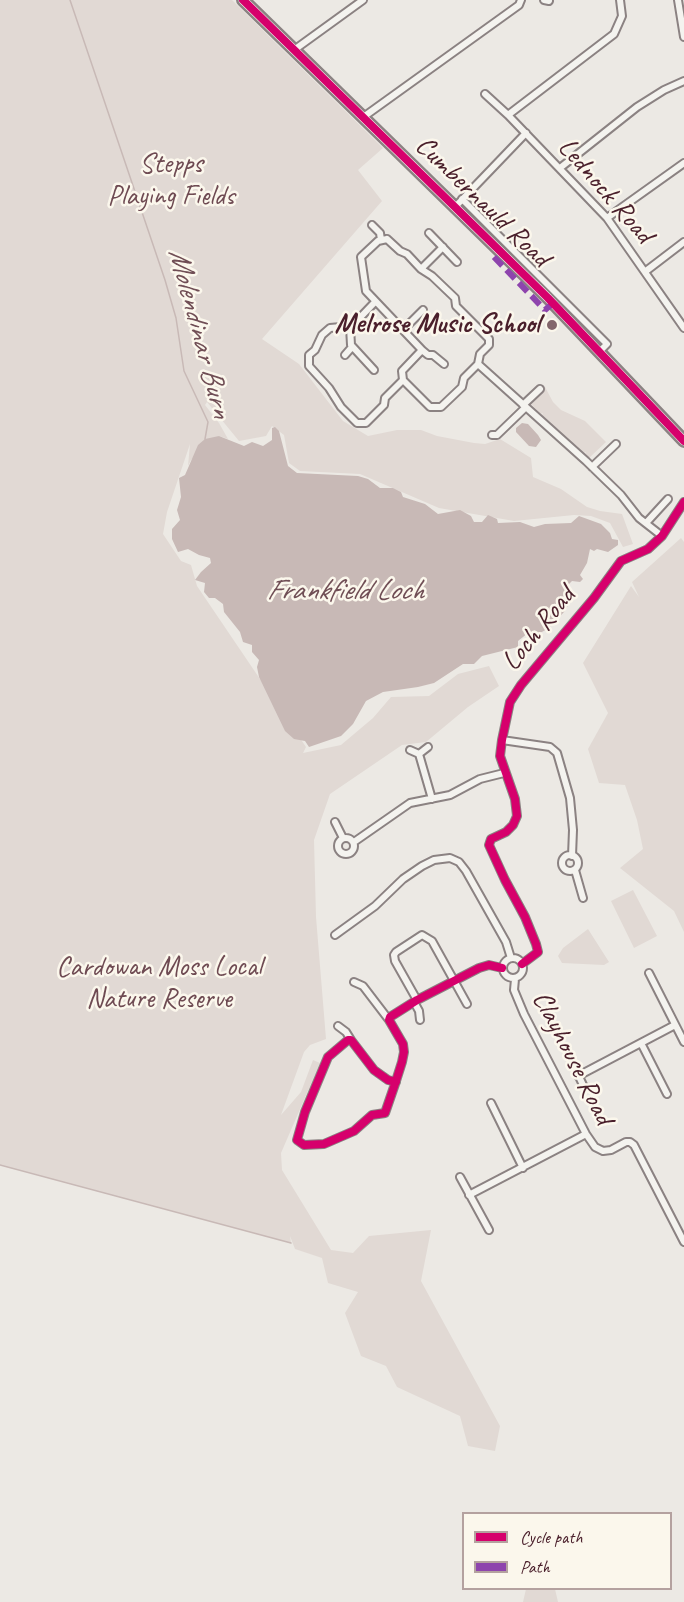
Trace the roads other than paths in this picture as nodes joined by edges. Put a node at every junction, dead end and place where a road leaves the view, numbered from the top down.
1 (243, 0) edge
2 (363, 0) edge
3 (521, 0) edge
4 (620, 0) edge
5 (678, 0) edge
6 (684, 37) edge
7 (294, 50) junction
8 (684, 81) edge
9 (485, 94) dead end
10 (508, 115) junction
11 (362, 118) junction
12 (526, 134) junction
13 (684, 163) edge
14 (560, 168) junction
15 (462, 199) junction
16 (455, 207) junction
17 (607, 218) junction
18 (372, 225) dead end
19 (429, 233) dead end
20 (381, 240) junction
21 (684, 242) edge
22 (443, 247) junction
23 (457, 262) dead end
24 (421, 269) junction
25 (646, 271) junction
26 (375, 302) junction
27 (423, 310) dead end
28 (683, 326) edge
29 (350, 327) junction
30 (403, 330) junction
31 (352, 347) junction
32 (422, 350) junction
33 (600, 351) junction
34 (345, 355) dead end
35 (444, 364) dead end
36 (478, 364) junction
37 (374, 370) dead end
38 (403, 380) junction
39 (540, 388) dead end
40 (525, 406) junction
41 (492, 435) dead end
42 (684, 441) edge
43 (616, 444) dead end
44 (592, 467) junction
45 (668, 499) dead end
46 (684, 502) edge
47 (646, 523) junction
48 (662, 536) junction
49 (502, 740) junction
50 (428, 747) dead end
51 (410, 750) dead end
52 (419, 753) junction
53 (504, 772) junction
54 (432, 798) junction
55 (335, 822) dead end
56 (343, 838) junction
57 (354, 842) junction
58 (572, 856) junction
59 (575, 870) junction
60 (583, 898) dead end
61 (335, 935) dead end
62 (511, 958) junction
63 (522, 964) junction
64 (502, 968) junction
65 (649, 973) dead end
66 (515, 979) junction
67 (454, 981) junction
68 (354, 982) dead end
69 (415, 1001) junction
70 (466, 1004) dead end
71 (389, 1020) junction
72 (420, 1020) dead end
73 (675, 1025) junction
74 (338, 1026) dead end
75 (351, 1040) junction
76 (684, 1042) edge
77 (642, 1043) junction
78 (573, 1064) dead end
79 (578, 1076) junction
80 (396, 1082) junction
81 (583, 1086) dead end
82 (667, 1094) dead end
83 (491, 1103) dead end
84 (586, 1134) junction
85 (523, 1168) junction
86 (460, 1177) dead end
87 (469, 1196) junction
88 (489, 1230) dead end
89 (684, 1242) edge

1 - 7 main road, Cumbernauld Road
2 - 7 street
3 - 11 street
4 - 10 street
5 - 6 street
7 - 11 main road, Cumbernauld Road
8 - 14 street
9 - 10 street, Lednock Road
10 - 12 street, Lednock Road
11 - 16 main road, Cumbernauld Road
12 - 14 street, Lednock Road
12 - 15 street
13 - 17 street
14 - 17 street, Lednock Road
15 - 16 street
15 - 33 street, Cumbernauld Road
16 - 33 main road, Cumbernauld Road
17 - 25 street, Lednock Road
18 - 20 street
19 - 22 street
20 - 24 street
20 - 26 street
21 - 25 street
22 - 23 street
22 - 24 street
24 - 36 street
25 - 28 street, Lednock Road
26 - 29 street
26 - 30 street
27 - 30 street
29 - 31 street
29 - 38 street
30 - 32 street
31 - 34 street
31 - 37 street
32 - 35 street
32 - 38 street
33 - 42 main road, Cumbernauld Road
36 - 38 street
36 - 40 street
39 - 40 street
40 - 41 street
40 - 44 street
43 - 44 street
44 - 47 street
45 - 47 street
46 - 48 street, Loch Road
47 - 48 street
48 - 49 street, Loch Road
49 - 53 street, Loch Road
49 - 58 street
50 - 52 street
51 - 52 street
52 - 54 street
53 - 54 street
53 - 63 street, Loch Road
54 - 57 street
55 - 56 street
56 - 57 street
56 - 57 street
58 - 59 street
58 - 59 street
59 - 60 street
61 - 62 street
62 - 63 street
62 - 64 street
63 - 66 street
64 - 66 street
64 - 67 street
65 - 73 street
66 - 84 street, Clayhouse Road
67 - 69 street
67 - 69 street
67 - 70 street
68 - 71 street
69 - 71 street
69 - 72 street
71 - 80 street
73 - 76 street
73 - 77 street
74 - 75 street
75 - 80 street
75 - 80 street
77 - 79 street
77 - 82 street
78 - 79 street
79 - 81 street
83 - 85 street
84 - 85 street
84 - 89 street, Clayhouse Road
85 - 87 street
86 - 87 street
87 - 88 street

